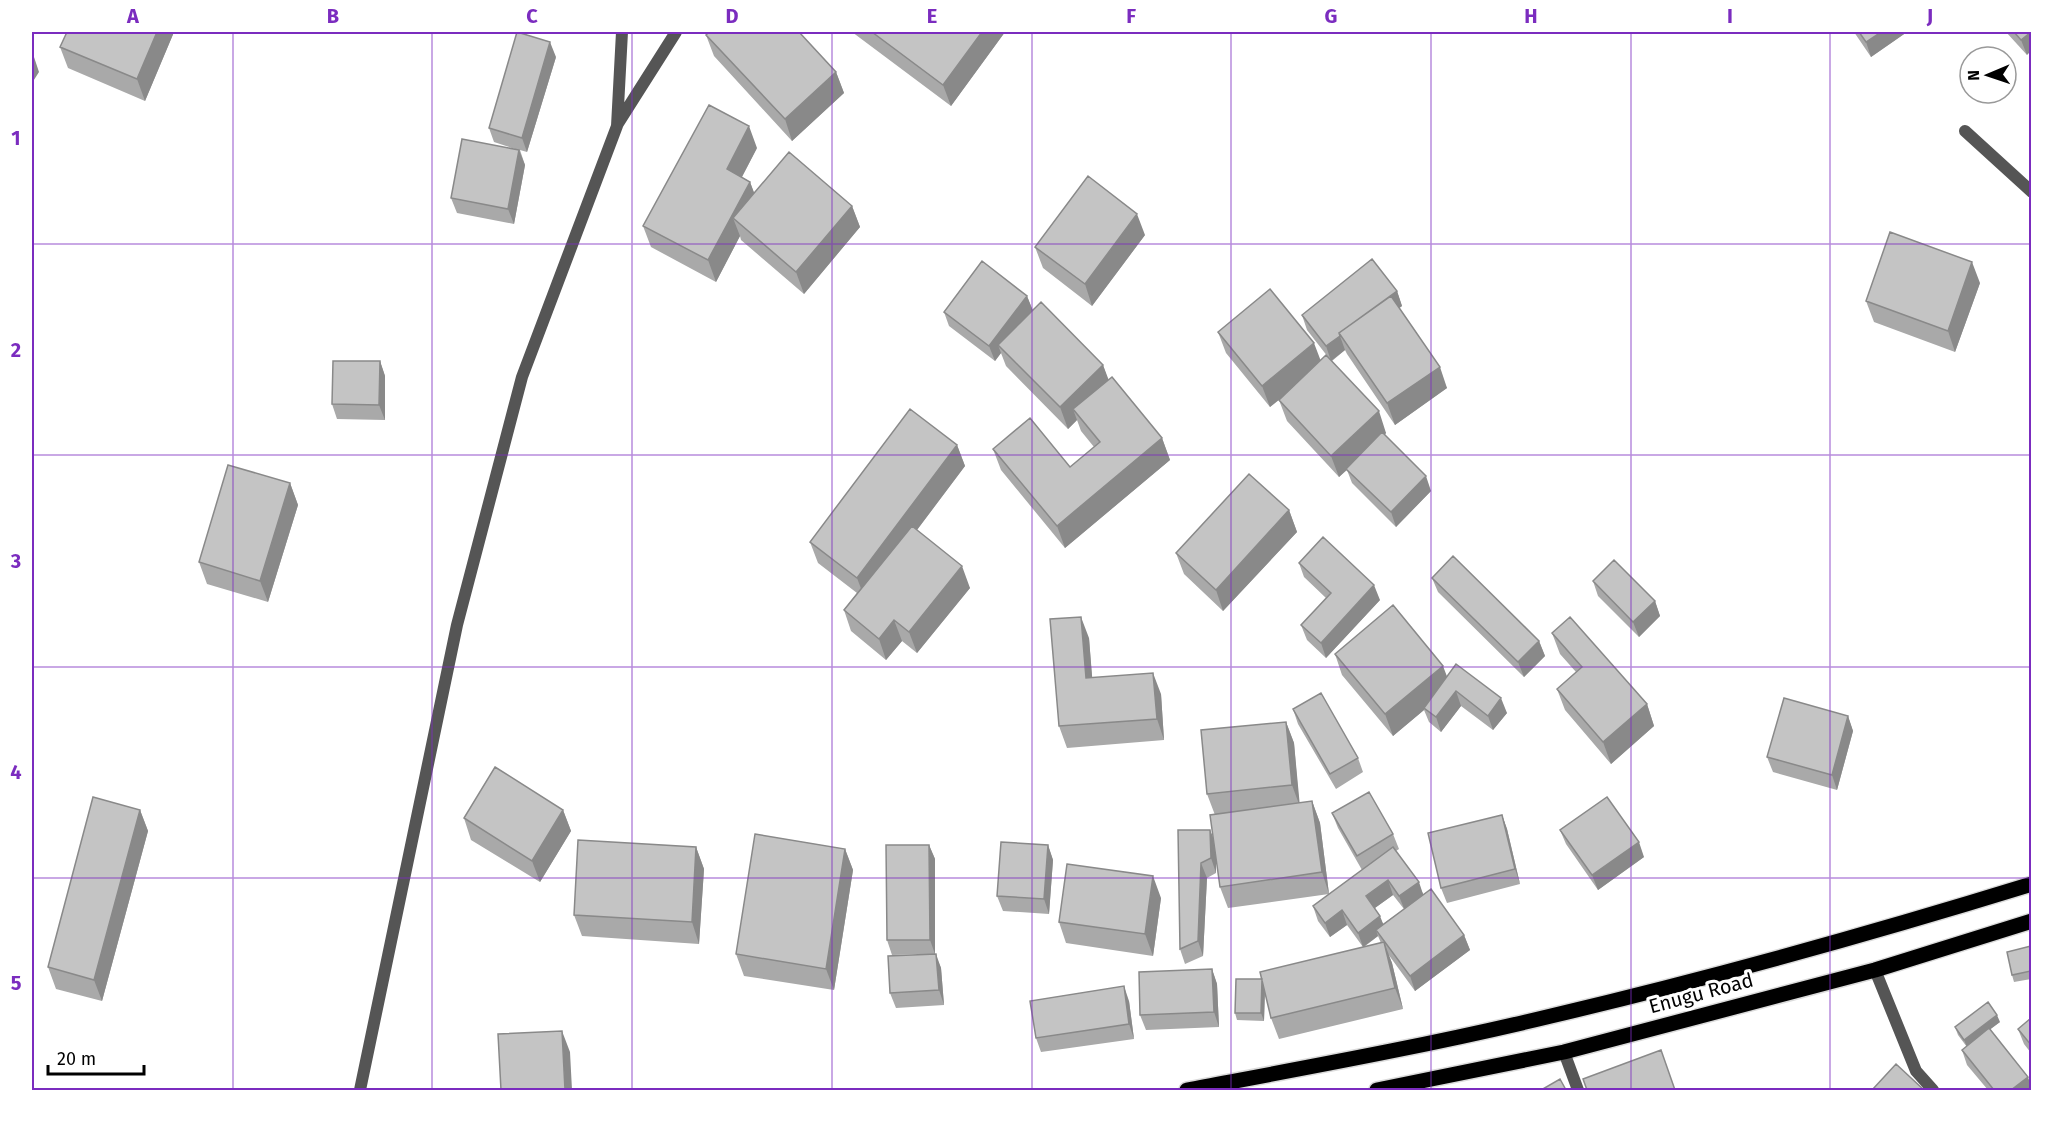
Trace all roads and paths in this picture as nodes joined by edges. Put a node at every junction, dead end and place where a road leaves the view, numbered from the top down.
1 (622, 32) edge
2 (676, 32) edge
3 (617, 126) junction
4 (1965, 131) dead end
5 (2031, 192) edge
6 (2031, 884) edge
7 (2031, 921) edge
8 (1875, 970) junction
9 (1564, 1052) junction
10 (360, 1090) edge
11 (1187, 1090) edge
12 (1377, 1090) edge
13 (1578, 1090) edge
14 (1933, 1090) edge

1 - 3 street
2 - 3 street
3 - 10 street
4 - 5 street
6 - 11 main road
7 - 8 main road, Enugu Road
8 - 9 main road, Enugu Road
8 - 14 street
9 - 12 main road, Enugu Road
9 - 13 street

